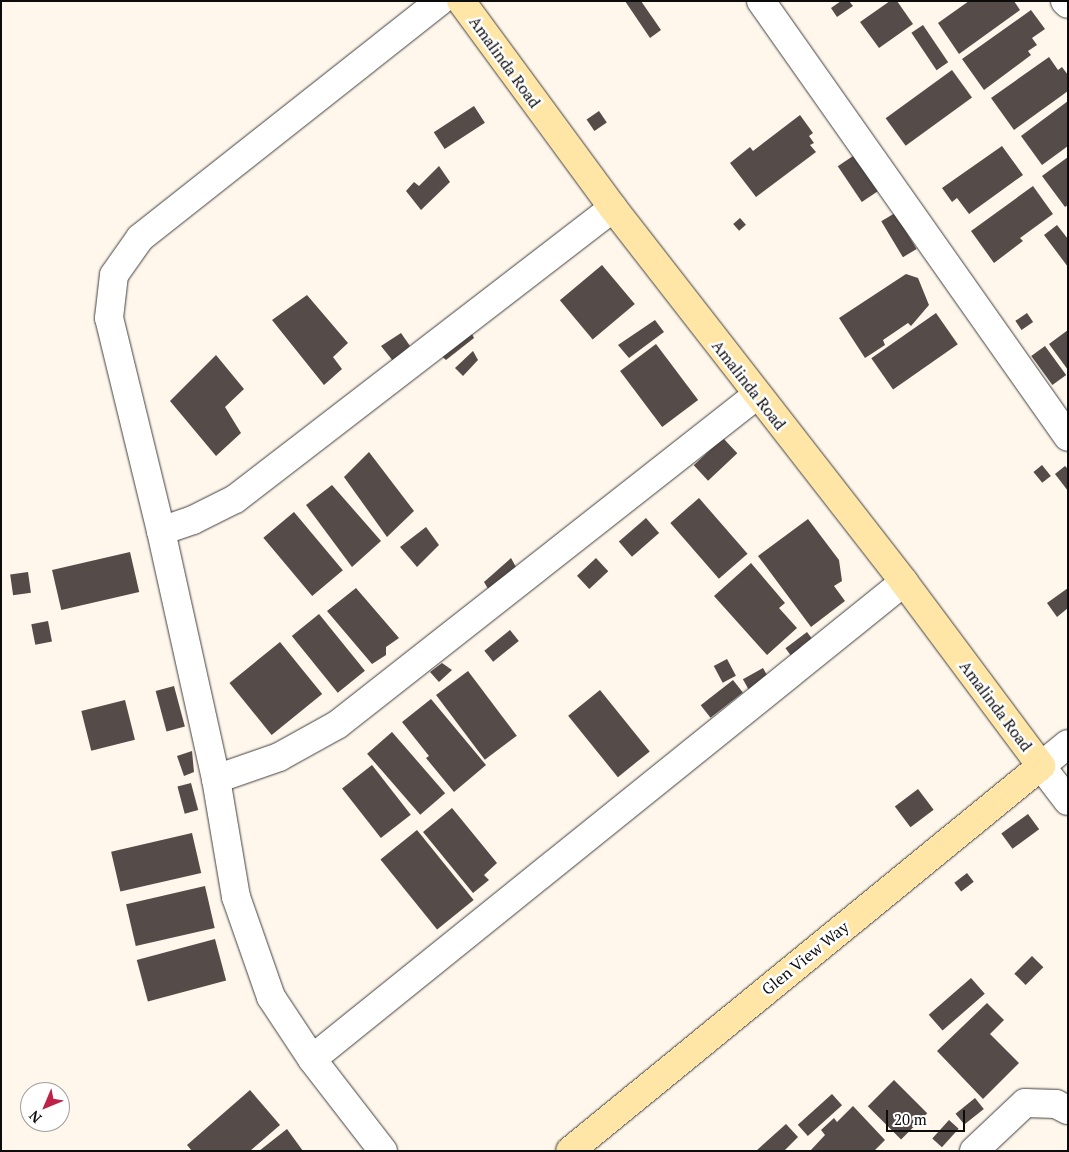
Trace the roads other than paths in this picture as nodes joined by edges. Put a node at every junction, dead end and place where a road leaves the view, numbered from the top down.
1 (440, 1) edge
2 (461, 1) edge
3 (761, 1) edge
4 (1066, 1) edge
5 (1068, 4) edge
6 (613, 208) junction
7 (757, 395) junction
8 (1068, 437) edge
9 (161, 531) junction
10 (904, 582) junction
11 (1068, 744) edge
12 (1041, 766) junction
13 (216, 779) junction
14 (1068, 801) edge
15 (312, 1059) junction
16 (1068, 1110) edge
17 (383, 1151) edge
18 (570, 1151) edge
19 (974, 1151) edge

1 - 9 street
2 - 6 street, Amalinda Road
3 - 8 street
4 - 5 street
6 - 7 street, Amalinda Road
6 - 9 street
7 - 10 street, Amalinda Road
7 - 13 street
9 - 13 street
10 - 12 street, Amalinda Road
10 - 15 street
11 - 12 street
12 - 14 street
12 - 18 street, Glen View Way
13 - 15 street
15 - 17 street
16 - 19 street

